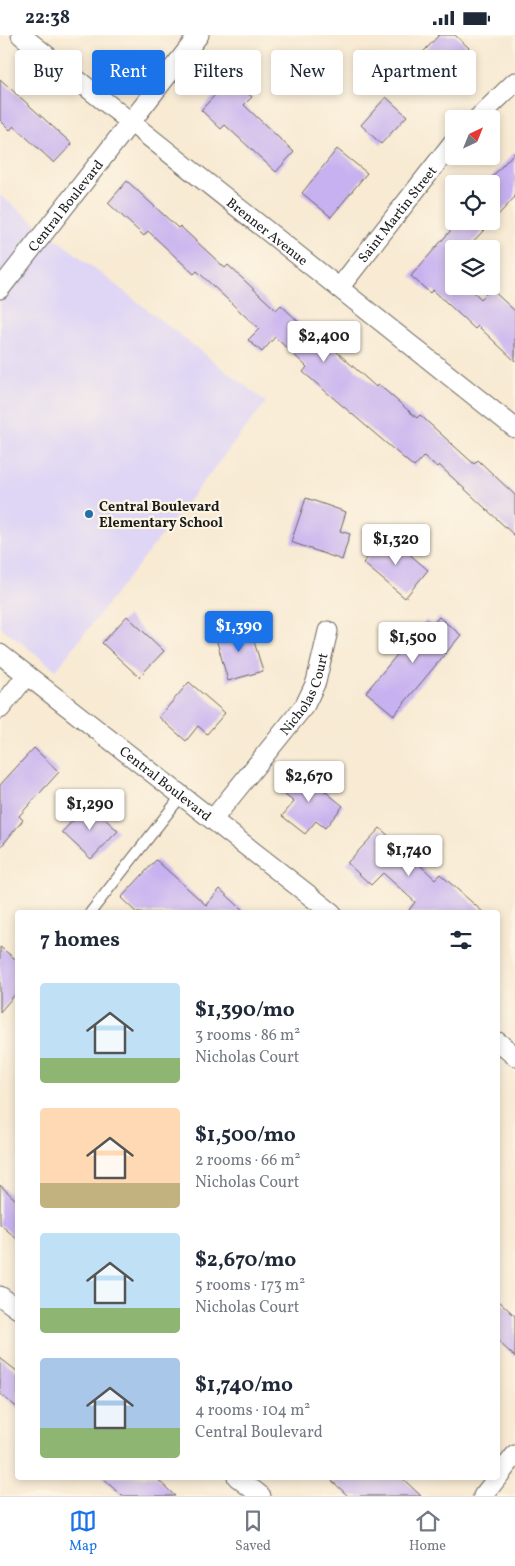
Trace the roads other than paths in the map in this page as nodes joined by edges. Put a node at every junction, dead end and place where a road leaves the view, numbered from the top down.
1 (21, 35) edge
2 (199, 35) edge
3 (515, 82) edge
4 (486, 110) edge
5 (130, 122) junction
6 (445, 153) edge
7 (339, 288) junction
8 (0, 289) edge
9 (515, 428) edge
10 (328, 631) dead end
11 (0, 654) edge
12 (27, 675) junction
13 (0, 709) edge
14 (182, 795) junction
15 (213, 819) junction
16 (92, 910) edge
17 (328, 910) edge
18 (500, 1044) edge
19 (515, 1056) edge
20 (0, 1296) edge
21 (15, 1307) edge
22 (515, 1455) edge
23 (500, 1474) edge
24 (241, 1480) edge
25 (495, 1480) edge
26 (261, 1496) edge
27 (483, 1496) edge

1 - 5 street, Brenner Avenue
2 - 5 street, Central Boulevard
3 - 4 street
5 - 7 street, Brenner Avenue
5 - 8 street, Central Boulevard
6 - 7 street, Saint Martin Street
7 - 9 street, Brenner Avenue
10 - 15 street, Nicholas Court
11 - 12 street, Central Boulevard
12 - 13 street
12 - 14 street, Central Boulevard
14 - 15 street, Central Boulevard
14 - 16 lane
15 - 17 street, Central Boulevard
18 - 19 street
20 - 21 street
22 - 23 street
24 - 26 street
25 - 27 street

